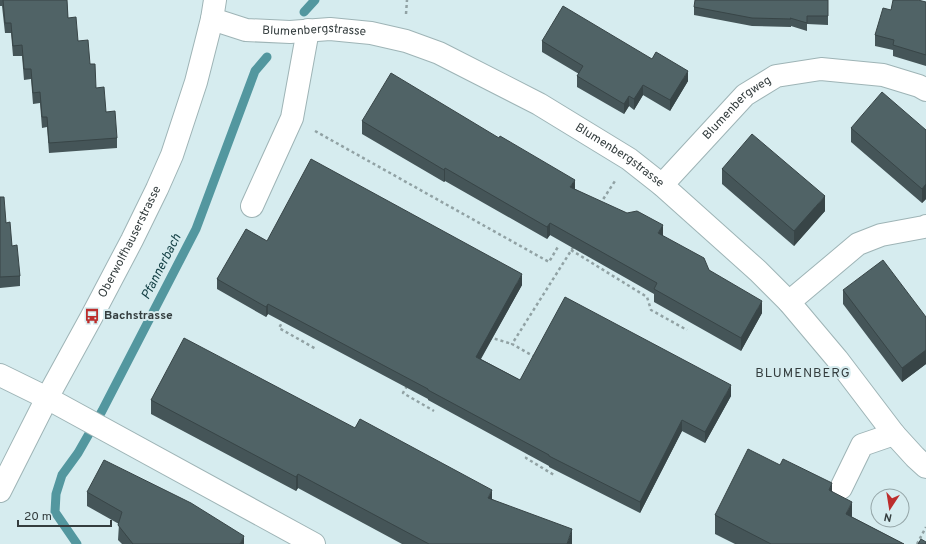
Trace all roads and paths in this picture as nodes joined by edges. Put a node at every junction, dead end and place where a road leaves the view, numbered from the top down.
1 (214, 9) edge
2 (299, 31) junction
3 (926, 90) edge
4 (292, 118) junction
5 (629, 159) junction
6 (662, 185) junction
7 (600, 205) edge
8 (252, 206) dead end
9 (926, 226) edge
10 (575, 244) edge
11 (559, 245) edge
12 (571, 250) junction
13 (789, 302) junction
14 (286, 314) edge
15 (687, 330) dead end
16 (487, 337) edge
17 (512, 344) junction
18 (316, 349) dead end
19 (539, 358) edge
20 (0, 375) edge
21 (410, 380) edge
22 (47, 398) junction
23 (434, 411) dead end
24 (894, 434) junction
25 (530, 451) edge
26 (926, 467) edge
27 (554, 475) dead end
28 (841, 488) dead end
29 (0, 491) edge
30 (926, 527) edge
31 (314, 544) edge
32 (917, 544) edge

1 - 2 street, Blumenbergstrasse
1 - 22 street, Oberwolfhauserstrasse
2 - 4 street
2 - 5 street, Blumenbergstrasse
3 - 6 street, Blumenbergweg
4 - 8 street
4 - 11 path
5 - 6 street, Blumenbergstrasse
5 - 7 path
6 - 13 street, Blumenbergstrasse
9 - 13 street
10 - 12 path
12 - 15 path
12 - 17 path
13 - 24 street, Blumenbergstrasse
14 - 18 path
16 - 17 path
17 - 19 path
20 - 22 street
21 - 23 path
22 - 29 street, Oberwolfhauserstrasse
22 - 31 street
24 - 26 street, Blumenbergstrasse
24 - 28 street
25 - 27 path
30 - 32 path

